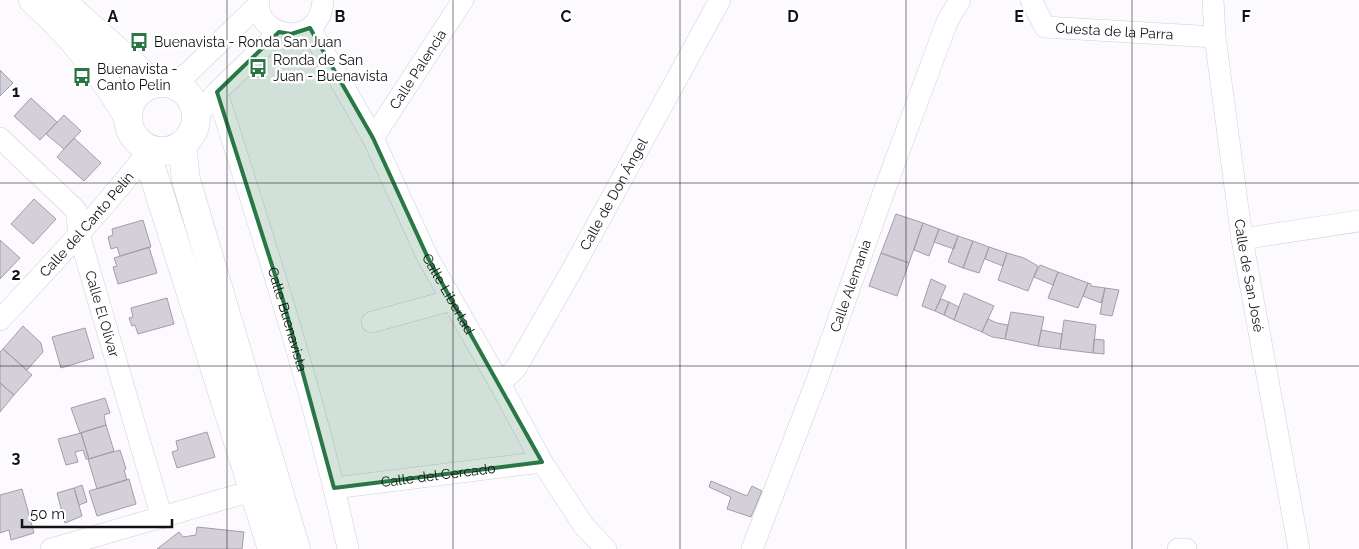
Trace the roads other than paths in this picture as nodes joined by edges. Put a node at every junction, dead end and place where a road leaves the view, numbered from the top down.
1 (33, 0) edge
2 (52, 0) edge
3 (323, 0) edge
4 (463, 0) edge
5 (720, 0) edge
6 (960, 0) edge
7 (976, 0) edge
8 (1031, 0) edge
9 (1213, 0) edge
10 (259, 2) edge
11 (947, 22) junction
12 (310, 28) junction
13 (279, 32) junction
14 (1215, 37) junction
15 (162, 84) junction
16 (217, 92) junction
17 (128, 117) junction
18 (196, 117) junction
19 (0, 138) edge
20 (373, 138) junction
21 (182, 144) junction
22 (150, 149) junction
23 (1359, 221) edge
24 (79, 234) junction
25 (1242, 239) junction
26 (452, 300) junction
27 (0, 320) edge
28 (372, 322) dead end
29 (500, 384) junction
30 (542, 462) junction
31 (334, 488) junction
32 (255, 490) junction
33 (162, 518) junction
34 (51, 549) edge
35 (272, 549) edge
36 (296, 549) edge
37 (348, 549) edge
38 (606, 549) edge
39 (752, 549) edge
40 (1178, 549) edge
41 (1186, 549) edge
42 (1298, 549) edge

1 - 17 street
2 - 15 street
3 - 12 street
4 - 20 street, Calle Palencia
5 - 29 street, Calle de Don Ángel
6 - 11 street, Calle Alemania
7 - 11 street
8 - 14 street, Cuesta de la Parra
9 - 14 street, Calle de San José
10 - 13 street
10 - 15 street
11 - 39 street, Calle Alemania
12 - 13 street
12 - 20 street, Calle Libertad
13 - 16 street
14 - 25 street, Calle de San José
15 - 17 street
15 - 18 street
16 - 18 street
16 - 31 street, Calle Buenavista
17 - 22 street
18 - 21 street
19 - 24 street, Calle El Olivar
20 - 26 street, Calle Libertad
21 - 22 street
21 - 36 street
22 - 24 street, Calle del Canto Pelín
22 - 32 street
23 - 25 street
24 - 27 street, Calle del Canto Pelín
24 - 33 street, Calle El Olivar
25 - 42 street, Calle de San José
26 - 28 street
26 - 29 street, Calle Libertad
29 - 30 street, Calle Libertad
30 - 31 street, Calle del Cercado
30 - 38 street, Calle Libertad
31 - 37 street, Calle Buenavista
32 - 33 street
32 - 35 street
33 - 34 street
40 - 41 street

